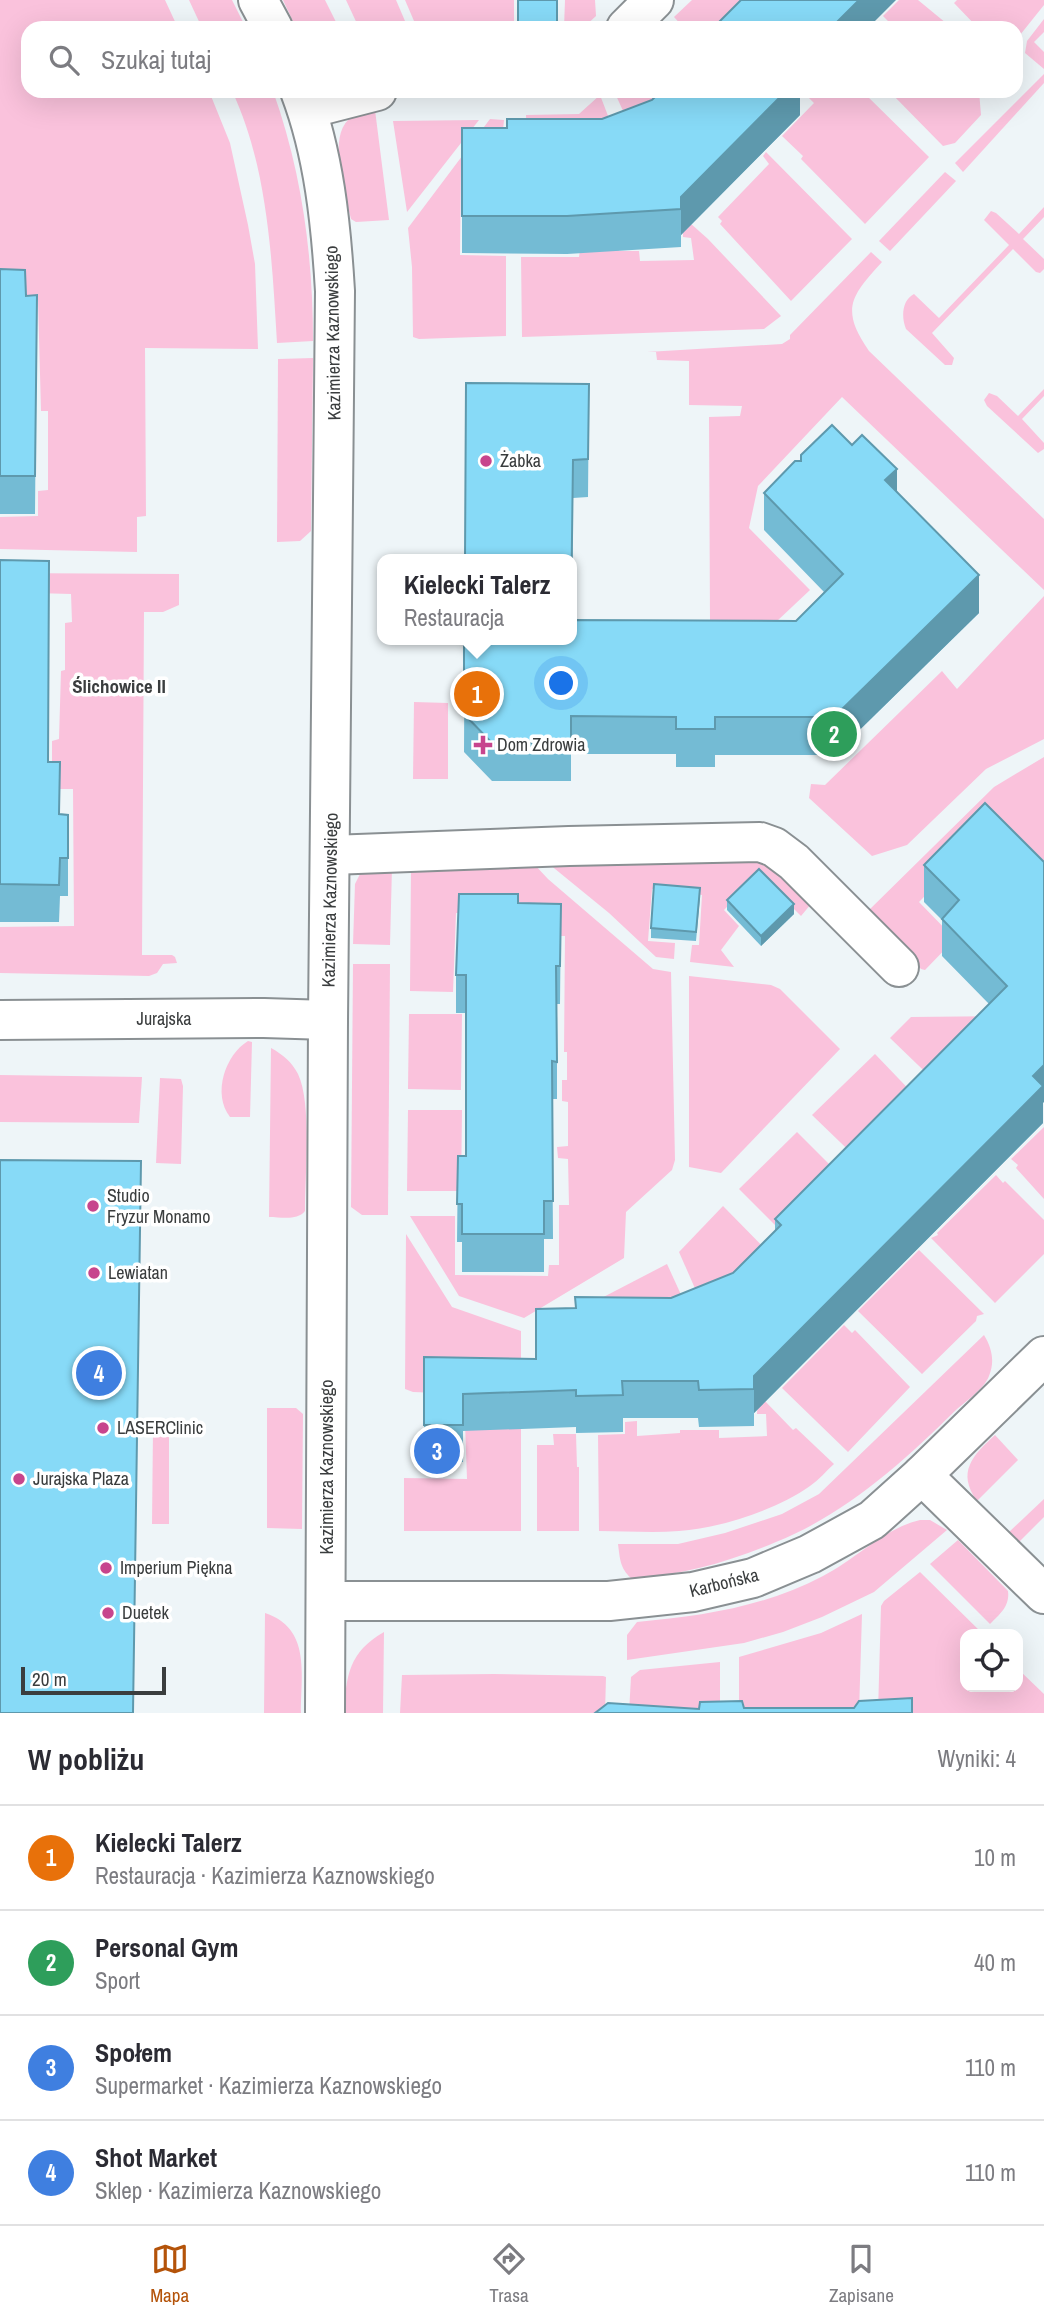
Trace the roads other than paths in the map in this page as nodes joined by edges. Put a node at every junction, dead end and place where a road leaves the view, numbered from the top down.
1 (258, 0) edge
2 (654, 0) edge
3 (269, 21) edge
4 (633, 21) edge
5 (303, 100) edge
6 (331, 855) junction
7 (899, 967) dead end
8 (0, 1020) edge
9 (328, 1020) junction
10 (1044, 1356) edge
11 (922, 1475) junction
12 (1044, 1594) edge
13 (327, 1601) junction
14 (326, 1713) edge

1 - 3 street
2 - 4 street
5 - 6 street, Kazimierza Kaznowskiego
6 - 7 street
6 - 9 street, Kazimierza Kaznowskiego
8 - 9 street, Jurajska
9 - 13 street, Kazimierza Kaznowskiego
10 - 11 street, Karbońska
11 - 12 street
11 - 13 street, Karbońska
13 - 14 street, Kazimierza Kaznowskiego

